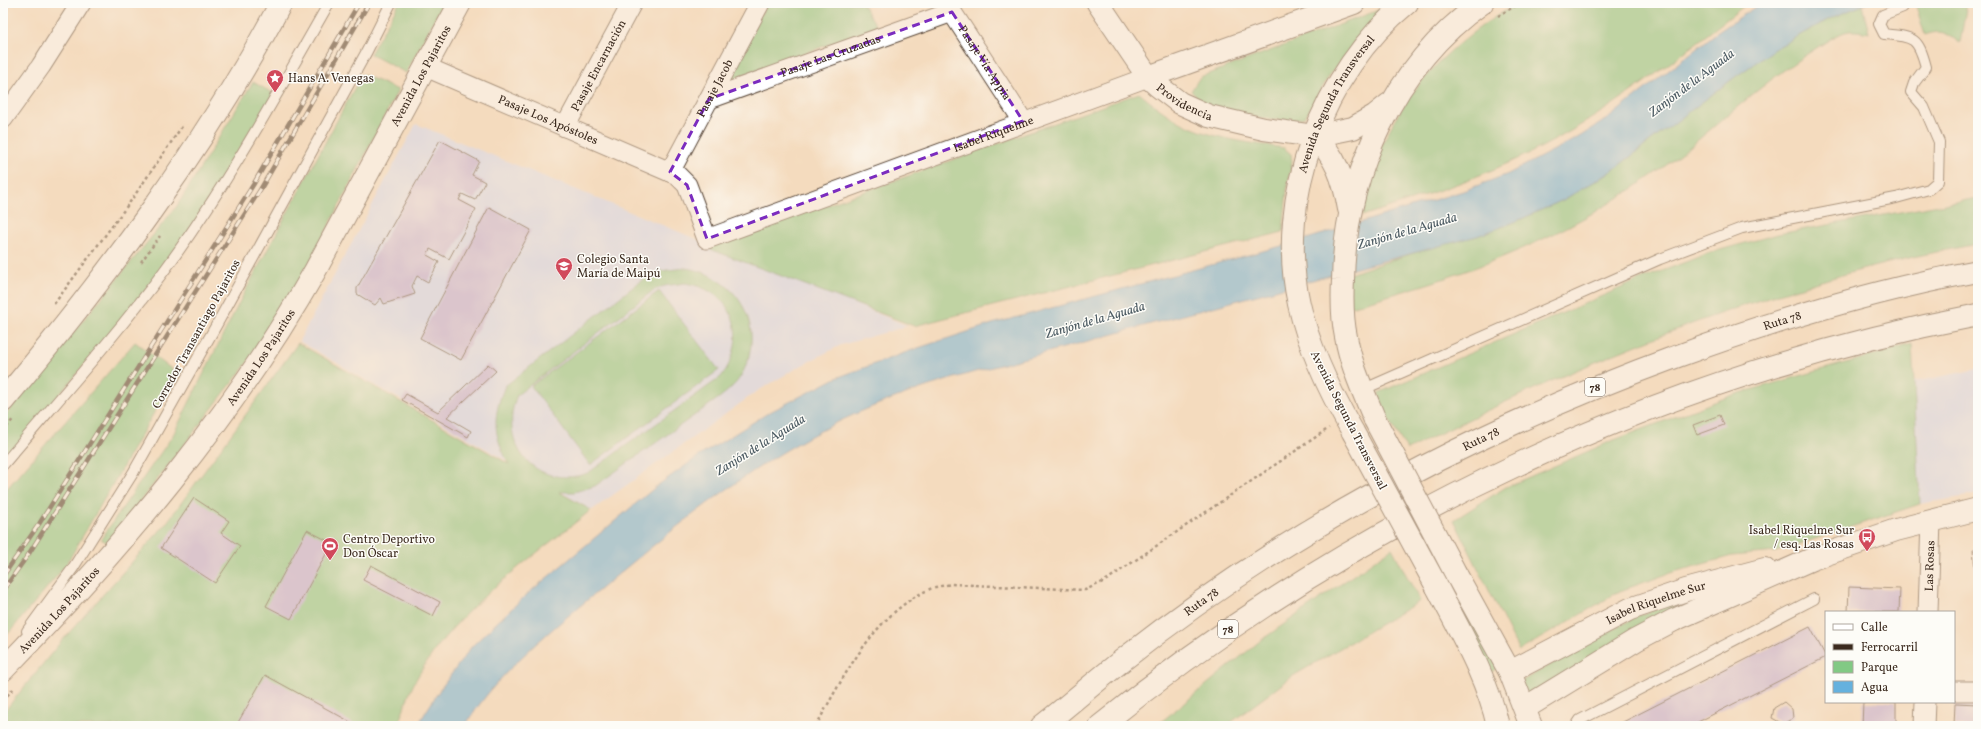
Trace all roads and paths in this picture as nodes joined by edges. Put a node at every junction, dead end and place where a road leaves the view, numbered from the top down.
1 (82, 3) edge
2 (280, 3) edge
3 (329, 3) edge
4 (367, 3) edge
5 (391, 3) edge
6 (460, 3) edge
7 (632, 3) edge
8 (760, 3) edge
9 (1098, 3) edge
10 (1354, 3) edge
11 (1407, 3) edge
12 (1520, 3) edge
13 (1902, 7) dead end
14 (949, 8) edge
15 (1489, 10) edge
16 (349, 35) dead end
17 (426, 68) junction
18 (1148, 77) junction
19 (709, 99) junction
20 (1394, 100) junction
21 (3, 119) edge
22 (1023, 121) junction
23 (184, 123) dead end
24 (565, 128) junction
25 (1314, 136) junction
26 (670, 172) junction
27 (1349, 214) junction
28 (1978, 271) edge
29 (52, 306) dead end
30 (1978, 315) edge
31 (1362, 390) junction
32 (3, 402) edge
33 (1343, 429) junction
34 (3, 465) edge
35 (1978, 509) edge
36 (1932, 520) junction
37 (1812, 559) junction
38 (1814, 599) dead end
39 (1928, 611) edge
40 (3, 665) edge
41 (3, 670) edge
42 (1510, 672) junction
43 (1955, 691) edge
44 (1978, 691) edge
45 (1925, 703) edge
46 (1528, 717) edge
47 (1497, 722) edge
48 (816, 726) edge
49 (1042, 726) edge
50 (1100, 726) edge
51 (1576, 726) edge
52 (1924, 726) edge

1 - 21 street
2 - 32 main road
3 - 34 lane
4 - 16 path
5 - 40 lane, Corredor Transantiago Pajaritos
6 - 17 main road, Avenida Los Pajaritos
7 - 24 street, Pasaje Encarnación
8 - 19 street, Pasaje Jacob
9 - 18 main road, Providencia
10 - 18 main road, Isabel Riquelme
11 - 25 main road, Avenida Segunda Transversal
12 - 15 path
13 - 31 lane
14 - 19 street, Pasaje Las Cruzadas
14 - 22 street, Pasaje Vía Appia
15 - 20 main road, Avenida Segunda Transversal
17 - 24 street, Pasaje Los Apóstoles
17 - 41 main road, Avenida Los Pajaritos
18 - 22 street, Isabel Riquelme
18 - 25 main road, Providencia
19 - 26 street, Pasaje Jacob
20 - 25 main road, Providencia
20 - 27 main road, Avenida Segunda Transversal
22 - 26 street, Isabel Riquelme
23 - 29 path
24 - 26 street, Pasaje Los Apóstoles
25 - 27 main road
25 - 33 main road, Avenida Segunda Transversal
27 - 31 main road, Avenida Segunda Transversal
28 - 49 main road, Ruta 78 / 78
30 - 50 main road, 78
31 - 42 main road, Avenida Segunda Transversal, bridge
33 - 47 main road, Avenida Segunda Transversal, bridge
33 - 48 path
35 - 36 main road, Isabel Riquelme Sur
36 - 37 main road, Isabel Riquelme Sur
36 - 39 street, Las Rosas
37 - 42 main road, Isabel Riquelme Sur
37 - 46 main road, Isabel Riquelme Sur
38 - 51 lane
42 - 46 main road, Avenida Segunda Transversal
42 - 47 main road
43 - 44 street
45 - 52 street

